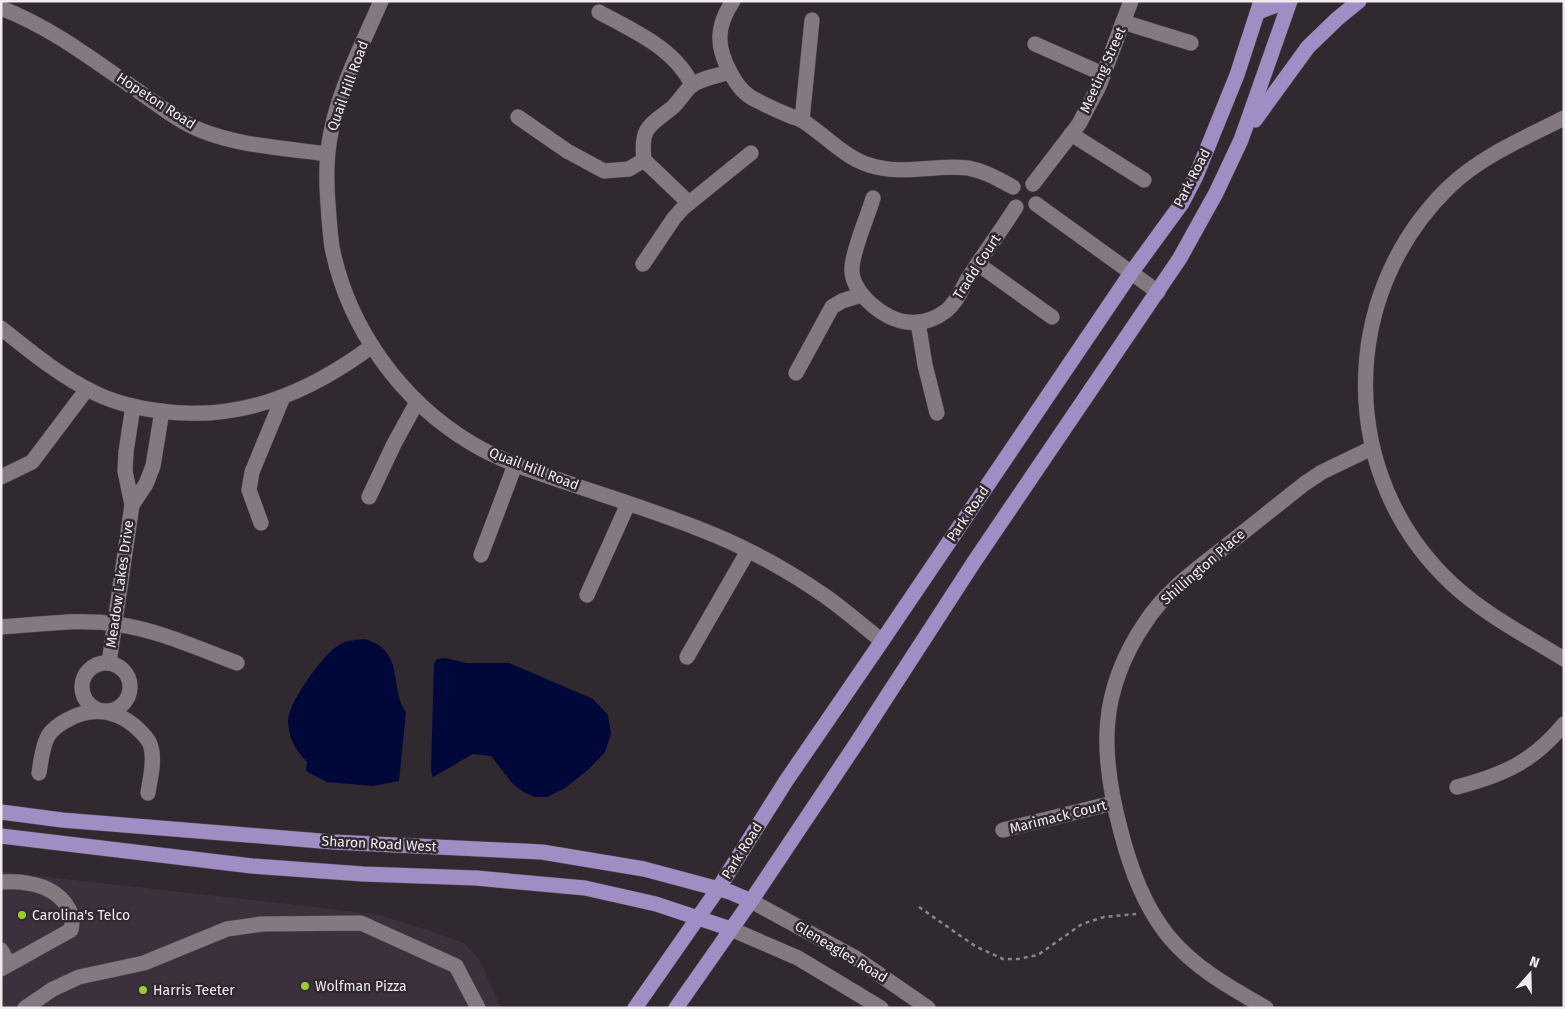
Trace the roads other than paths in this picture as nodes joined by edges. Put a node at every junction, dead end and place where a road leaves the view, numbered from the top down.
1 (381, 1) edge
2 (733, 1) edge
3 (1131, 1) edge
4 (1289, 1) edge
5 (1359, 1) edge
6 (1259, 6) edge
7 (1, 8) edge
8 (599, 12) dead end
9 (812, 20) dead end
10 (1123, 22) junction
11 (1190, 43) dead end
12 (1035, 44) dead end
13 (730, 72) junction
14 (1103, 74) junction
15 (692, 85) junction
16 (518, 117) dead end
17 (1564, 118) edge
18 (802, 120) junction
19 (1071, 134) junction
20 (1241, 140) junction
21 (751, 153) dead end
22 (327, 154) junction
23 (644, 160) junction
24 (1144, 180) dead end
25 (1033, 184) junction
26 (1013, 187) junction
27 (873, 198) dead end
28 (689, 203) junction
29 (1036, 204) junction
30 (1016, 207) junction
31 (643, 264) dead end
32 (978, 264) junction
33 (1131, 273) junction
34 (1158, 292) junction
35 (861, 295) junction
36 (1052, 318) dead end
37 (918, 322) junction
38 (1, 328) edge
39 (372, 346) junction
40 (796, 373) dead end
41 (87, 389) junction
42 (283, 397) junction
43 (417, 402) junction
44 (133, 406) junction
45 (162, 412) junction
46 (937, 413) dead end
47 (1372, 448) junction
48 (515, 465) junction
49 (1, 477) edge
50 (369, 497) dead end
51 (628, 504) junction
52 (132, 505) junction
53 (261, 523) dead end
54 (748, 551) junction
55 (481, 555) dead end
56 (586, 595) dead end
57 (114, 624) junction
58 (1, 628) edge
59 (882, 641) junction
60 (687, 657) dead end
61 (1564, 659) edge
62 (237, 662) dead end
63 (109, 664) junction
64 (103, 711) junction
65 (1564, 724) edge
66 (39, 773) dead end
67 (1456, 787) dead end
68 (148, 793) dead end
69 (1113, 803) junction
70 (1, 812) edge
71 (1002, 830) dead end
72 (1, 836) edge
73 (1, 882) edge
74 (718, 889) junction
75 (751, 901) junction
76 (698, 917) junction
77 (731, 929) junction
78 (1, 950) edge
79 (5, 967) edge
80 (25, 1008) edge
81 (478, 1008) edge
82 (635, 1008) edge
83 (676, 1008) edge
84 (881, 1008) edge
85 (928, 1008) edge
86 (1266, 1008) edge

1 - 22 street, Quail Hill Road
2 - 13 street
3 - 10 street, Meeting Street
4 - 6 main road
4 - 20 main road, Park Road
5 - 20 main road
6 - 33 main road, Park Road
7 - 22 street, Hopeton Road
8 - 15 street
9 - 18 street
10 - 11 street
10 - 14 street, Meeting Street
12 - 14 street
13 - 15 street
13 - 18 street
14 - 19 street, Meeting Street
15 - 23 street
16 - 23 street
17 - 47 street
18 - 26 street
19 - 24 street
19 - 25 street, Meeting Street
20 - 34 main road, Park Road
21 - 28 street
22 - 39 street, Quail Hill Road
23 - 28 street
25 - 26 street
25 - 29 street
26 - 30 street
27 - 35 street
28 - 31 street
29 - 30 street
29 - 33 street
30 - 32 street, Tradd Court
32 - 36 street
32 - 37 street, Tradd Court
33 - 34 street
33 - 59 main road, Park Road
34 - 75 main road, Park Road
35 - 37 street, Tradd Court
35 - 40 street
37 - 46 street
38 - 41 street
39 - 42 street
39 - 43 street, Quail Hill Road
41 - 44 street
41 - 49 street
42 - 45 street
42 - 53 street
43 - 48 street, Quail Hill Road
43 - 50 street
44 - 45 street
44 - 52 street, Meadow Lakes Drive
45 - 52 street, Meadow Lakes Drive
47 - 61 street
47 - 69 street, Shillington Place
48 - 51 street, Quail Hill Road
48 - 55 street
51 - 54 street, Quail Hill Road
51 - 56 street
52 - 57 street, Meadow Lakes Drive
54 - 59 street, Quail Hill Road
54 - 60 street
57 - 58 street
57 - 62 street
57 - 63 street, Meadow Lakes Drive
59 - 74 main road, Park Road
63 - 64 street
63 - 64 street
64 - 66 street
64 - 68 street
65 - 67 street
69 - 71 street, Marimack Court
69 - 86 street, Shillington Place
70 - 74 main road, Sharon Road West
72 - 76 main road
73 - 79 street
74 - 75 main road, Sharon Road West
74 - 76 main road, Park Road
75 - 77 main road, Park Road
75 - 85 street, Gleneagles Road
76 - 77 main road
76 - 82 main road, Park Road
77 - 83 main road, Park Road
77 - 84 street, Gleneagles Road
78 - 79 street
80 - 81 street

